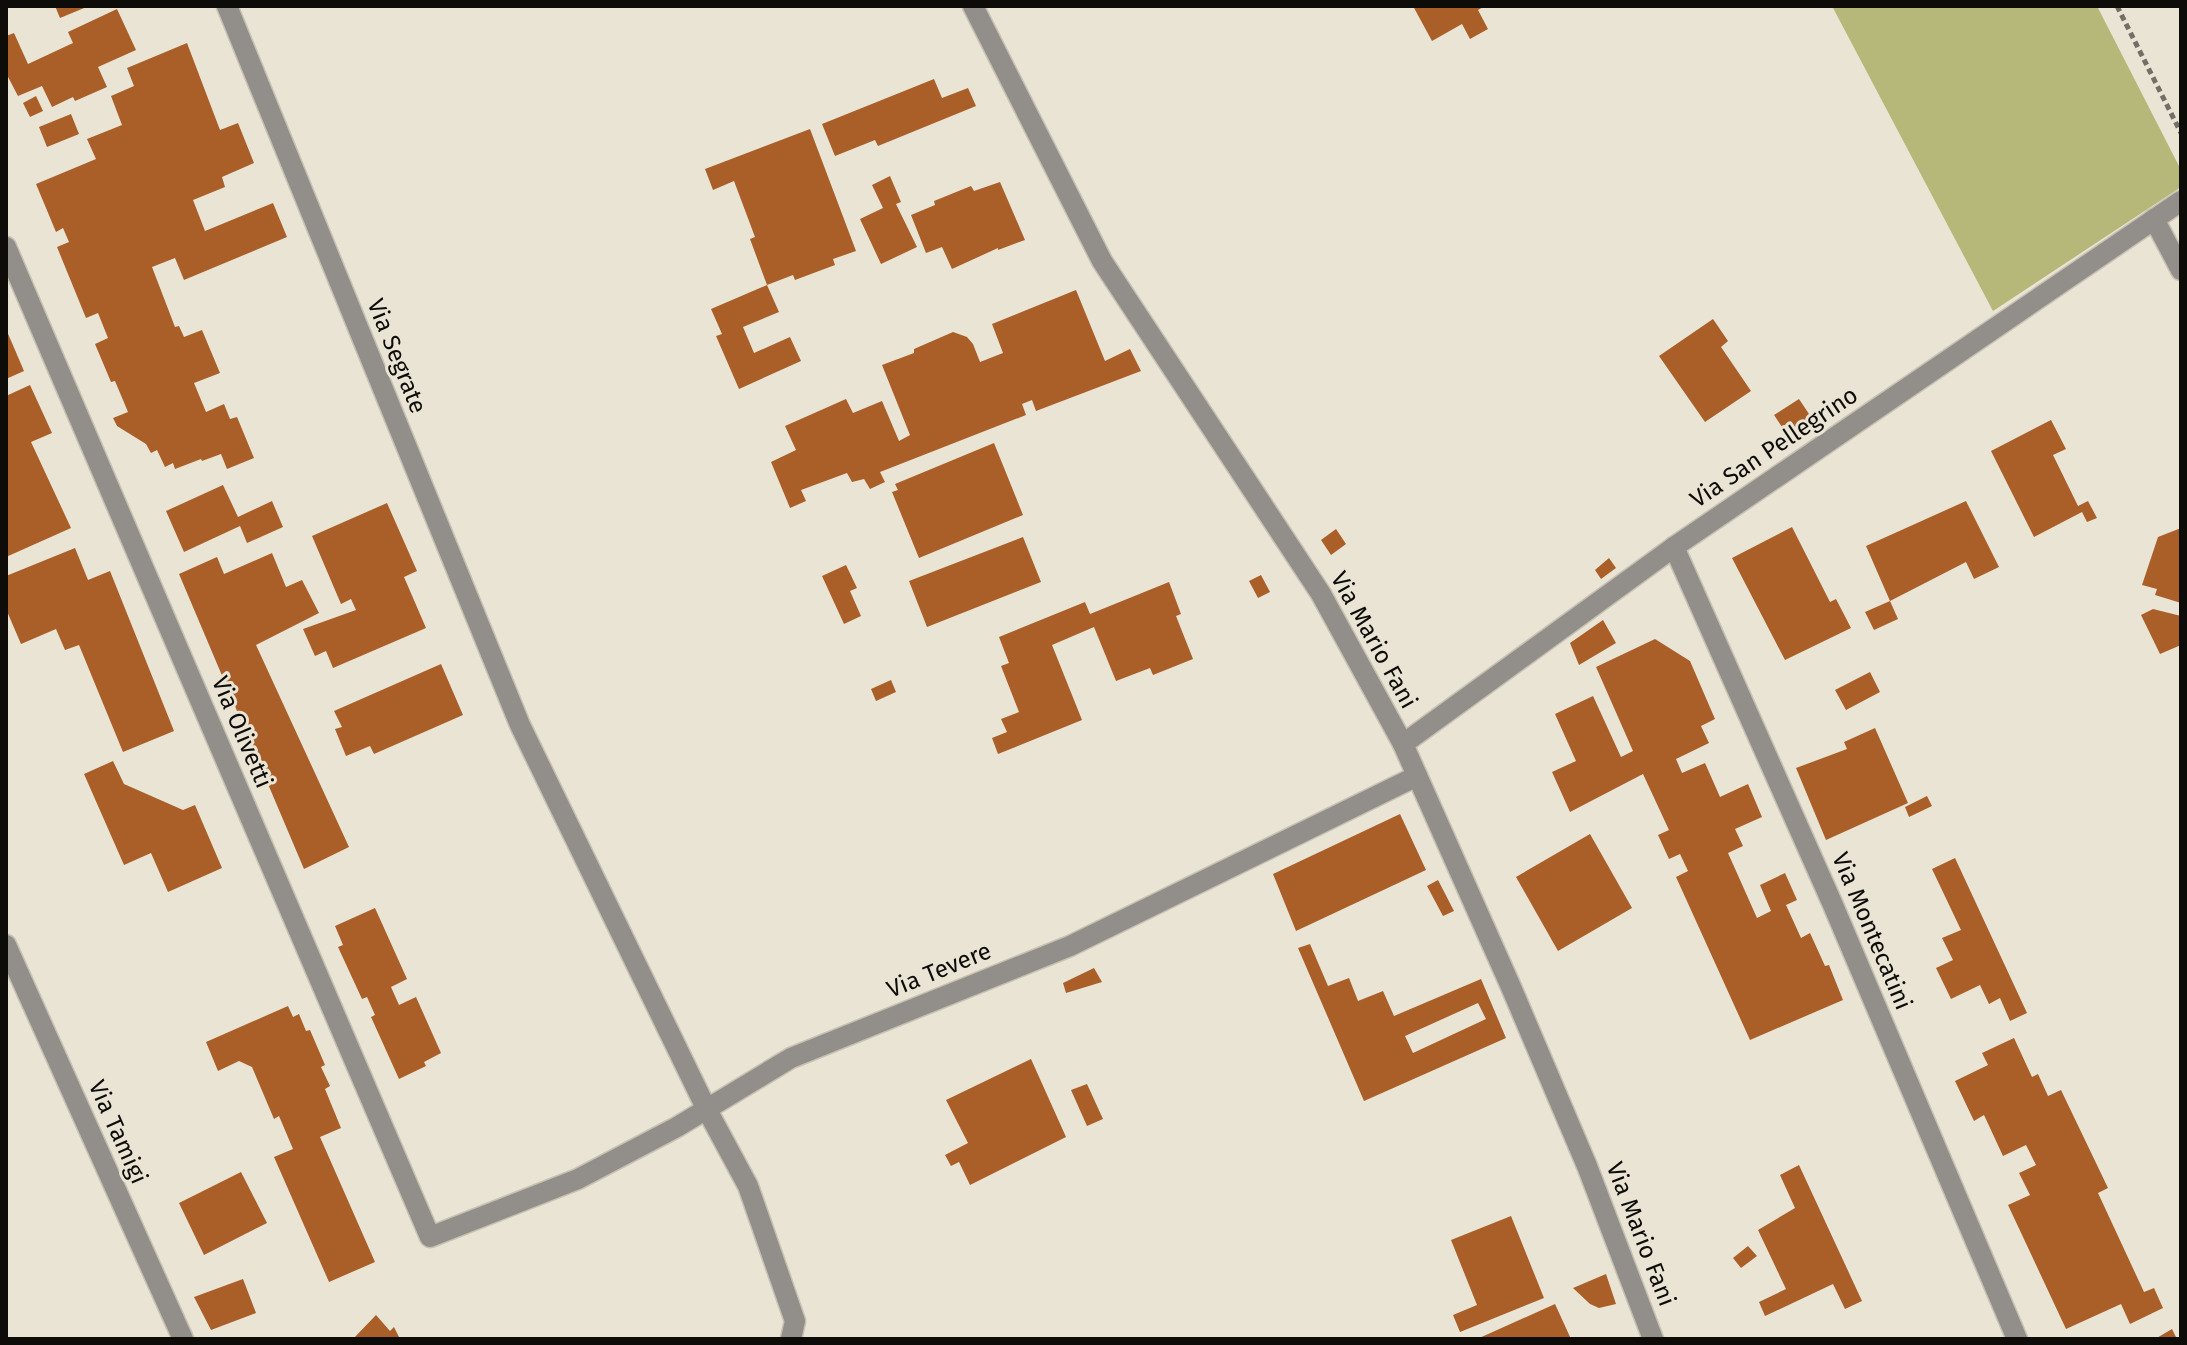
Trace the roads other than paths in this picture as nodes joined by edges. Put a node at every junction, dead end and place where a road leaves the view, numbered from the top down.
1 (227, 6) edge
2 (973, 6) edge
3 (2181, 201) edge
4 (2154, 219) junction
5 (6, 247) edge
6 (2181, 270) edge
7 (1674, 547) junction
8 (1403, 744) junction
9 (1417, 776) junction
10 (6, 945) edge
11 (706, 1108) junction
12 (430, 1237) joint
13 (183, 1339) edge
14 (791, 1339) edge
15 (1653, 1339) edge
16 (2017, 1339) edge

1 - 11 street, Via Segrate
2 - 8 street, Via Mario Fani
3 - 4 street, Via San Pellegrino
4 - 6 street
4 - 7 street, Via San Pellegrino
5 - 12 street, Via Olivetti
7 - 8 street, Via San Pellegrino
7 - 16 street, Via Montecatini
8 - 9 street, Via Mario Fani
9 - 11 street, Via Tevere
9 - 15 street, Via Mario Fani
10 - 13 street, Via Tamigi
11 - 12 street, Via Tevere
11 - 14 street

